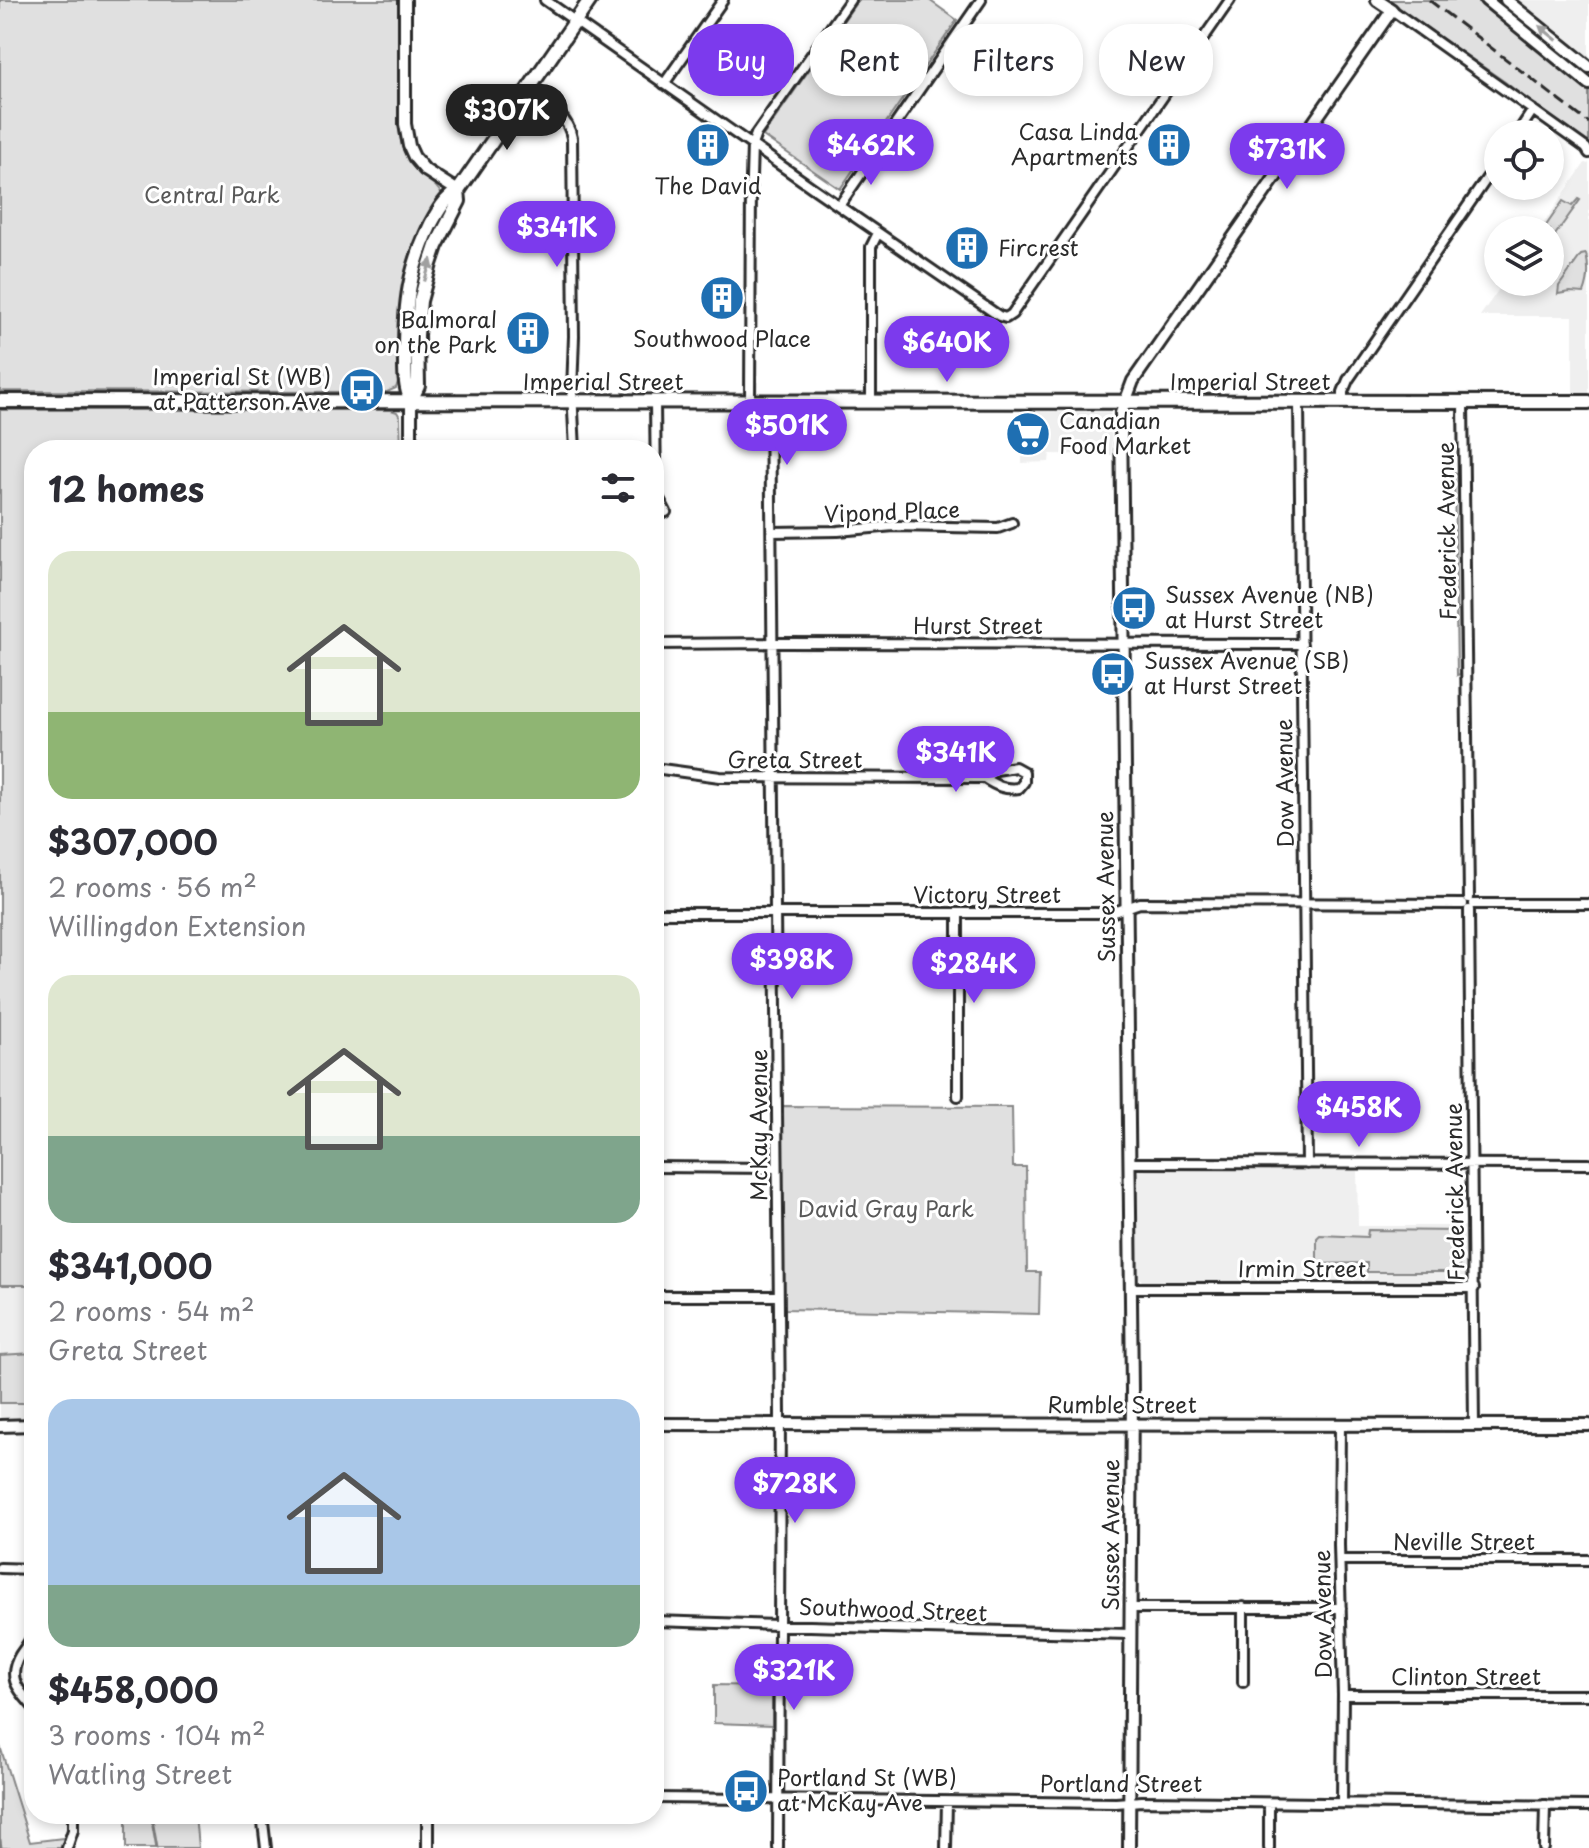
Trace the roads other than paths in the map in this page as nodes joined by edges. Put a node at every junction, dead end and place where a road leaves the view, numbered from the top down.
1 (405, 0) edge
2 (545, 0) edge
3 (590, 0) edge
4 (723, 0) edge
5 (850, 0) edge
6 (981, 0) edge
7 (1230, 0) edge
8 (1377, 0) edge
9 (1486, 0) edge
10 (1506, 0) edge
11 (1392, 10) junction
12 (576, 21) junction
13 (1589, 67) edge
14 (664, 84) junction
15 (1589, 84) edge
16 (526, 93) junction
17 (1533, 110) junction
18 (1526, 120) edge
19 (752, 145) junction
20 (1589, 153) edge
21 (1484, 182) edge
22 (458, 191) junction
23 (839, 206) junction
24 (878, 233) junction
25 (0, 401) edge
26 (411, 401) junction
27 (655, 401) junction
28 (573, 402) junction
29 (750, 402) junction
30 (770, 402) junction
31 (871, 402) junction
32 (1125, 402) junction
33 (1299, 402) junction
34 (1343, 402) junction
35 (1463, 402) junction
36 (1589, 402) edge
37 (411, 440) edge
38 (575, 440) edge
39 (655, 440) edge
40 (664, 508) edge
41 (666, 512) dead end
42 (1012, 523) dead end
43 (772, 532) junction
44 (773, 643) junction
45 (664, 644) edge
46 (1123, 644) junction
47 (1302, 644) junction
48 (664, 770) edge
49 (774, 778) junction
50 (984, 778) dead end
51 (1469, 904) junction
52 (1589, 904) edge
53 (1304, 905) junction
54 (1127, 908) junction
55 (664, 913) edge
56 (775, 913) junction
57 (958, 913) junction
58 (958, 1096) dead end
59 (1129, 1163) junction
60 (1307, 1164) junction
61 (1589, 1164) edge
62 (1471, 1165) junction
63 (664, 1167) edge
64 (777, 1168) junction
65 (1131, 1288) junction
66 (1474, 1288) junction
67 (664, 1296) edge
68 (778, 1296) junction
69 (664, 1424) edge
70 (24, 1425) edge
71 (779, 1425) junction
72 (1132, 1425) junction
73 (1340, 1425) junction
74 (1474, 1425) junction
75 (1589, 1425) edge
76 (0, 1426) edge
77 (1340, 1560) junction
78 (1589, 1560) edge
79 (0, 1568) edge
80 (24, 1569) edge
81 (1243, 1607) junction
82 (1130, 1608) junction
83 (1341, 1608) junction
84 (664, 1621) edge
85 (778, 1625) junction
86 (1131, 1634) junction
87 (24, 1650) edge
88 (1243, 1682) dead end
89 (1343, 1695) junction
90 (1589, 1695) edge
91 (24, 1697) edge
92 (664, 1798) edge
93 (778, 1799) junction
94 (947, 1802) junction
95 (1129, 1802) junction
96 (1269, 1803) junction
97 (1342, 1803) junction
98 (1545, 1805) junction
99 (1589, 1806) edge
100 (73, 1824) edge
101 (263, 1824) edge
102 (428, 1824) edge
103 (67, 1848) edge
104 (266, 1848) edge
105 (428, 1848) edge
106 (778, 1848) edge
107 (946, 1848) edge
108 (1129, 1848) edge
109 (1269, 1848) edge
110 (1544, 1848) edge

1 - 22 street
2 - 12 street
3 - 12 main road
4 - 14 street
5 - 19 street
6 - 23 street
7 - 24 street
8 - 11 street
9 - 15 street
13 -> 10 street
11 - 17 street
11 - 32 street, Sussex Avenue
12 - 14 street
12 - 16 main road
14 - 19 street
16 - 22 main road
16 - 28 street
17 - 18 street
17 - 20 street
19 - 23 street
19 - 29 street
21 - 34 street
22 - 26 main road
23 - 24 street
24 - 31 street
25 - 26 main road, Imperial Street
26 - 28 main road, Imperial Street
26 - 37 street
27 - 28 main road, Imperial Street
27 - 29 main road, Imperial Street
27 - 39 street
28 - 38 street
29 - 30 main road, Imperial Street
30 - 31 main road, Imperial Street
30 - 43 street, McKay Avenue
31 - 32 main road, Imperial Street
32 - 33 main road, Imperial Street
32 - 46 street, Sussex Avenue
33 - 34 main road, Imperial Street
33 - 47 street, Dow Avenue
34 - 35 main road, Imperial Street
35 - 36 main road, Imperial Street
35 - 51 street, Frederick Avenue
40 - 41 street
42 - 43 street, Vipond Place
43 - 44 street, McKay Avenue
44 - 45 street, Hurst Street
44 - 46 street, Hurst Street
44 - 49 street, McKay Avenue
46 - 47 street, Hurst Street
46 - 54 street, Sussex Avenue
47 - 53 street, Dow Avenue
48 - 49 street, Greta Street
49 - 50 street, Greta Street
49 - 56 street, McKay Avenue
51 - 52 street, Victory Street
51 - 53 street, Victory Street
51 - 62 street, Frederick Avenue
53 - 54 street, Victory Street
53 - 60 street, Dow Avenue
54 - 57 street, Victory Street
54 - 59 street, Sussex Avenue
55 - 56 street, Victory Street
56 - 57 street, Victory Street
56 - 64 street, McKay Avenue
57 - 58 street
59 - 60 street
59 - 65 street, Sussex Avenue
60 - 62 street
61 - 62 street
62 - 66 street, Frederick Avenue
63 - 64 street
64 - 68 street, McKay Avenue
65 - 66 street, Irmin Street
65 - 72 street, Sussex Avenue
66 - 74 street, Frederick Avenue
67 - 68 street
68 - 71 street, McKay Avenue
69 - 71 street, Rumble Street
70 - 76 street
71 - 72 street, Rumble Street
71 - 85 street, McKay Avenue
72 - 73 street, Rumble Street
72 - 82 street, Sussex Avenue
73 - 74 street, Rumble Street
73 - 77 street, Dow Avenue
74 - 75 street, Rumble Street
77 - 78 street, Neville Street
77 - 83 street, Dow Avenue
79 - 80 street
81 - 82 street
81 - 83 street
81 - 88 street
82 - 86 street, Sussex Avenue
83 - 89 street, Dow Avenue
84 - 85 street, Southwood Street
85 - 86 street, Southwood Street
85 - 93 street, McKay Avenue
86 - 95 street, Sussex Avenue
87 - 91 street
89 - 90 street, Clinton Street
89 - 97 street, Dow Avenue
92 - 93 street, Portland Street
93 - 94 street, Portland Street
93 - 106 street, McKay Avenue
94 - 95 street, Portland Street
94 - 107 street
95 - 96 street, Portland Street
95 - 108 street, Sussex Avenue
96 - 97 street, Portland Street
96 - 109 street
97 - 98 street, Portland Street
98 - 99 street, Portland Street
98 - 110 street
100 - 103 street
101 - 104 street
102 - 105 street

